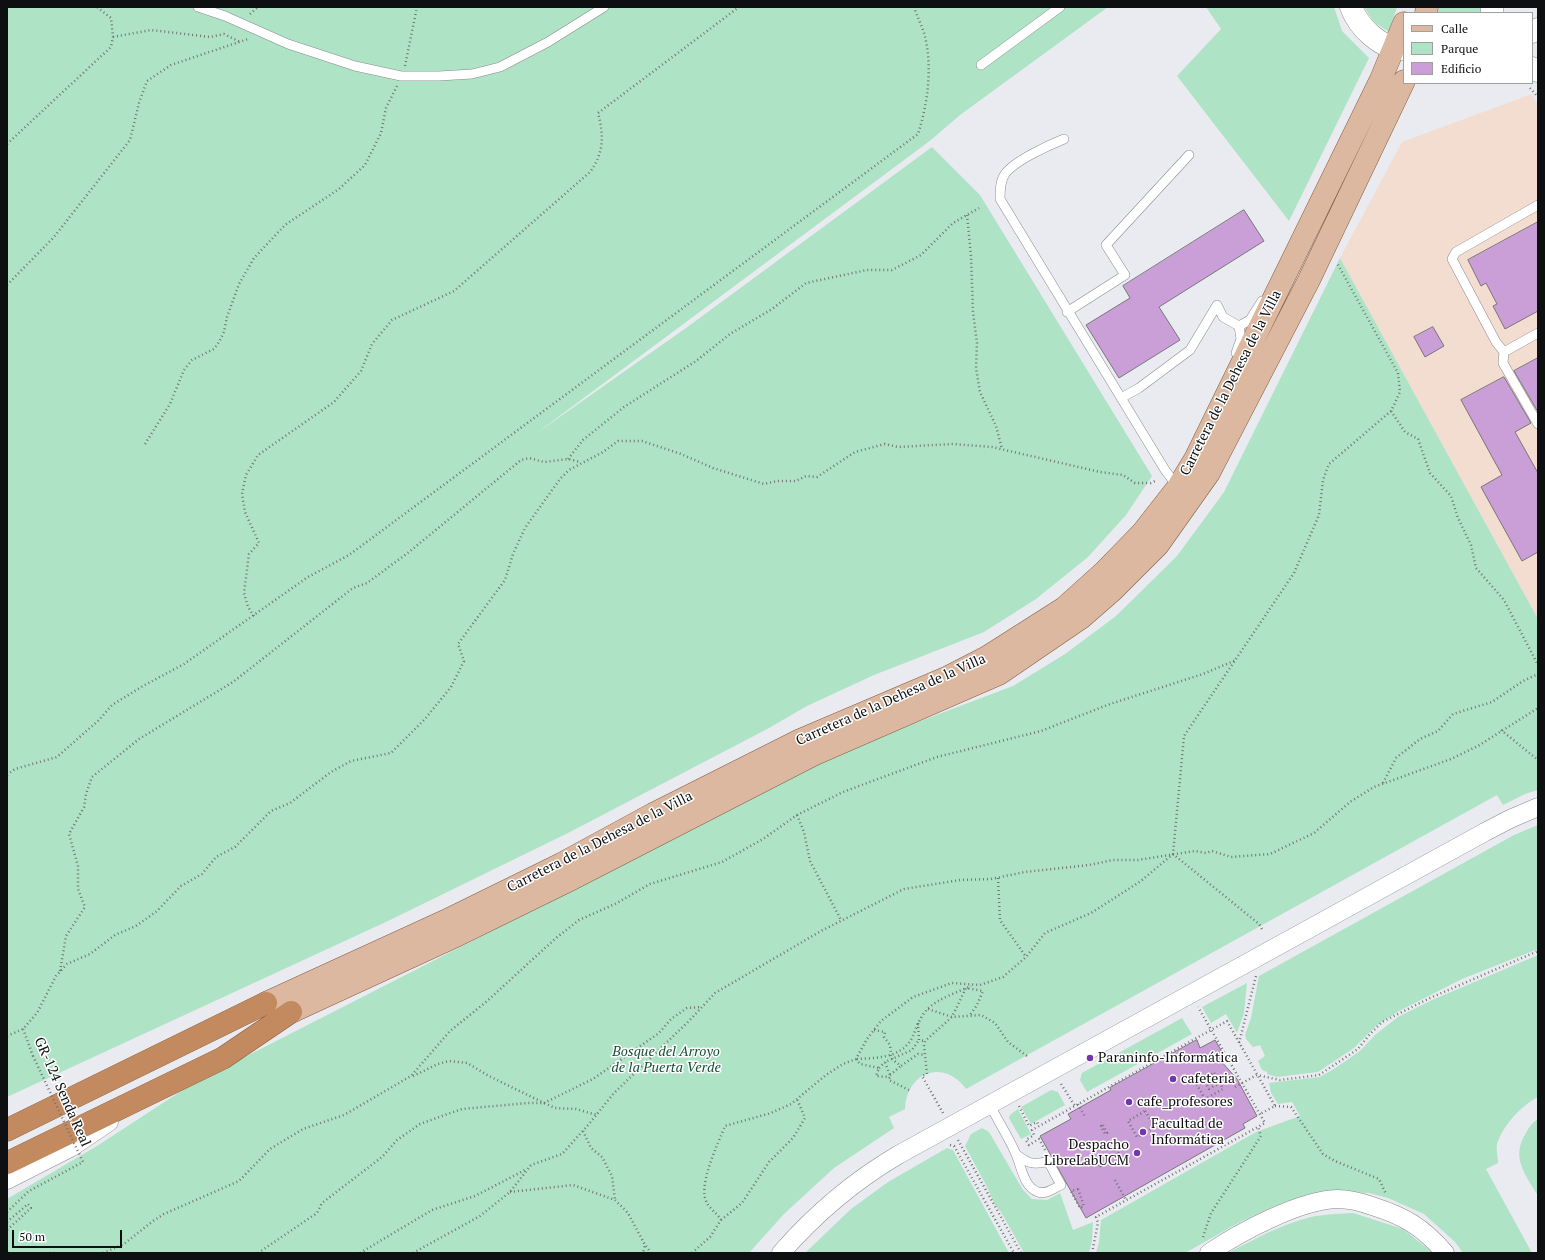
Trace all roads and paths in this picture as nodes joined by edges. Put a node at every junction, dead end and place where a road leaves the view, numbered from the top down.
1 (97, 7) edge
2 (198, 7) edge
3 (417, 7) edge
4 (604, 7) edge
5 (739, 7) edge
6 (914, 7) edge
7 (1060, 7) edge
8 (1351, 7) edge
9 (1403, 28) edge
10 (265, 34) junction
11 (113, 37) junction
12 (240, 42) junction
13 (1399, 49) edge
14 (981, 65) dead end
15 (405, 66) dead end
16 (1533, 75) edge
17 (1403, 82) edge
18 (398, 83) dead end
19 (1538, 97) edge
20 (1064, 139) dead end
21 (7, 144) edge
22 (1189, 155) dead end
23 (1538, 205) edge
24 (980, 208) dead end
25 (966, 216) junction
26 (1308, 227) junction
27 (1336, 261) dead end
28 (7, 285) edge
29 (1067, 312) junction
30 (1239, 326) junction
31 (1538, 333) edge
32 (1504, 352) junction
33 (1121, 398) junction
34 (1391, 411) junction
35 (1538, 424) edge
36 (145, 444) dead end
37 (1002, 450) junction
38 (568, 458) junction
39 (1195, 459) junction
40 (581, 462) junction
41 (1168, 484) junction
42 (254, 616) junction
43 (1236, 660) junction
44 (1538, 665) edge
45 (1538, 674) edge
46 (1538, 708) edge
47 (1501, 730) junction
48 (1538, 760) edge
49 (7, 774) edge
50 (1382, 783) junction
51 (1538, 807) edge
52 (797, 815) junction
53 (1173, 854) junction
54 (998, 878) junction
55 (841, 920) junction
56 (1262, 929) dead end
57 (1538, 951) edge
58 (1026, 957) junction
59 (1259, 971) dead end
60 (60, 972) junction
61 (973, 985) junction
62 (966, 988) junction
63 (266, 1003) junction
64 (1197, 1004) dead end
65 (701, 1008) junction
66 (928, 1009) junction
67 (291, 1012) junction
68 (970, 1016) junction
69 (952, 1017) junction
70 (918, 1022) junction
71 (23, 1029) junction
72 (874, 1030) junction
73 (1211, 1030) junction
74 (7, 1036) edge
75 (919, 1040) junction
76 (925, 1041) junction
77 (1239, 1042) junction
78 (890, 1055) junction
79 (925, 1055) junction
80 (1027, 1056) dead end
81 (856, 1059) junction
82 (892, 1059) junction
83 (885, 1062) junction
84 (901, 1066) junction
85 (879, 1068) junction
86 (1257, 1075) junction
87 (411, 1076) junction
88 (890, 1076) junction
89 (1059, 1080) dead end
90 (1196, 1083) joint
91 (1242, 1083) junction
92 (1235, 1088) dead end
93 (909, 1090) dead end
94 (155, 1091) junction
95 (797, 1099) junction
96 (1016, 1102) dead end
97 (544, 1103) junction
98 (990, 1105) junction
99 (1077, 1105) junction
100 (1275, 1106) junction
101 (1145, 1111) joint
102 (7, 1113) edge
103 (1260, 1114) junction
104 (597, 1115) junction
105 (1085, 1118) dead end
106 (951, 1126) junction
107 (1039, 1126) junction
108 (1258, 1127) junction
109 (7, 1130) edge
110 (583, 1131) junction
111 (943, 1143) dead end
112 (7, 1150) edge
113 (1016, 1154) junction
114 (1048, 1161) junction
115 (7, 1163) edge
116 (527, 1170) junction
117 (7, 1180) edge
118 (1115, 1180) dead end
119 (510, 1192) junction
120 (1071, 1192) joint
121 (1388, 1198) dead end
122 (615, 1200) junction
123 (1126, 1200) junction
124 (7, 1212) edge
125 (721, 1220) junction
126 (7, 1222) edge
127 (7, 1230) edge
128 (645, 1245) junction
129 (1205, 1247) edge
130 (49, 1253) edge
131 (54, 1253) edge
132 (103, 1253) edge
133 (258, 1253) edge
134 (360, 1253) edge
135 (413, 1253) edge
136 (643, 1253) edge
137 (651, 1253) edge
138 (692, 1253) edge
139 (781, 1253) edge
140 (1014, 1253) edge
141 (1021, 1253) edge
142 (1092, 1253) edge
143 (1445, 1253) edge

1 - 11 path
2 - 10 lane
3 - 15 path
4 - 10 lane
5 - 42 path
6 - 42 path
7 - 14 lane
8 - 13 street
9 - 13 main road, Carretera de la Dehesa de la Villa
10 - 12 path
11 - 12 path
11 - 21 path
12 - 28 path
13 - 26 main road, Carretera de la Dehesa de la Villa
16 - 19 path
17 - 67 main road, Carretera de la Dehesa de la Villa
18 - 36 path
20 - 29 lane
22 - 29 lane
23 - 32 lane
24 - 25 path
25 - 37 path
25 - 38 path
26 - 30 lane
26 - 39 main road, Carretera de la Dehesa de la Villa
27 - 34 path
29 - 33 lane
30 - 33 lane
30 - 39 lane
31 - 32 lane
32 - 35 lane
33 - 41 lane
34 - 43 path
34 - 44 path
37 - 40 path
37 - 41 path
38 - 40 path
38 - 60 path
39 - 41 main road, Carretera de la Dehesa de la Villa
40 - 60 path
41 - 63 main road, Carretera de la Dehesa de la Villa
42 - 49 path
43 - 52 path
43 - 53 path
45 - 50 path
46 - 47 path
47 - 48 path
47 - 50 path
50 - 53 path
51 - 98 street
52 - 55 path
52 - 87 path
53 - 54 path
53 - 56 path
53 - 58 path
54 - 55 path
54 - 58 path
55 - 65 path
57 - 86 path
58 - 61 path
59 - 77 path
60 - 71 path
61 - 62 path
61 - 72 path
62 - 66 path
62 - 68 path
62 - 69 path
63 - 102 highway
63 - 109 highway
64 - 73 path
65 - 97 path
65 - 104 path
66 - 69 path
66 - 70 path
67 - 94 highway
67 - 112 highway
68 - 69 path
68 - 80 path
69 - 76 path
70 - 75 path
70 - 78 path
71 - 74 path, GR-124 Senda Real
71 - 124 path, GR-124 Senda Real, bridge
72 - 78 path
72 - 81 path
73 - 77 path
73 - 91 path
73 - 99 path
75 - 76 path
75 - 82 path
76 - 79 path
77 - 86 path
78 - 81 path
78 - 82 path
79 - 84 path
79 - 106 path
81 - 85 path
81 - 95 path
82 - 83 path
82 - 84 path
83 - 85 path
83 - 88 path
84 - 88 path
85 - 88 path
86 - 91 path
86 - 100 path
87 - 97 path
87 - 132 path
88 - 93 path
89 - 99 path
90 - 90 path
91 - 92 path
91 - 103 path
94 - 115 highway
94 - 117 street
95 - 125 path
95 - 125 path
96 - 107 path
97 - 104 path
97 - 133 path
98 - 106 street
98 - 113 lane
99 - 105 path
99 - 107 path
100 - 103 path
100 - 121 path
101 - 101 path
103 - 108 path
104 - 110 path
106 - 139 street
106 - 141 path
107 - 114 path
108 - 123 path
108 - 129 path
110 - 116 path
110 - 122 path
111 - 140 path
113 - 114 lane
113 - 114 lane
116 - 119 path
116 - 134 path
118 - 123 path
119 - 122 path
119 - 135 path
120 - 120 path
122 - 128 path
123 - 142 path
125 - 138 path
126 - 127 path
128 - 136 path
128 - 137 path
129 - 143 street
130 - 131 path

